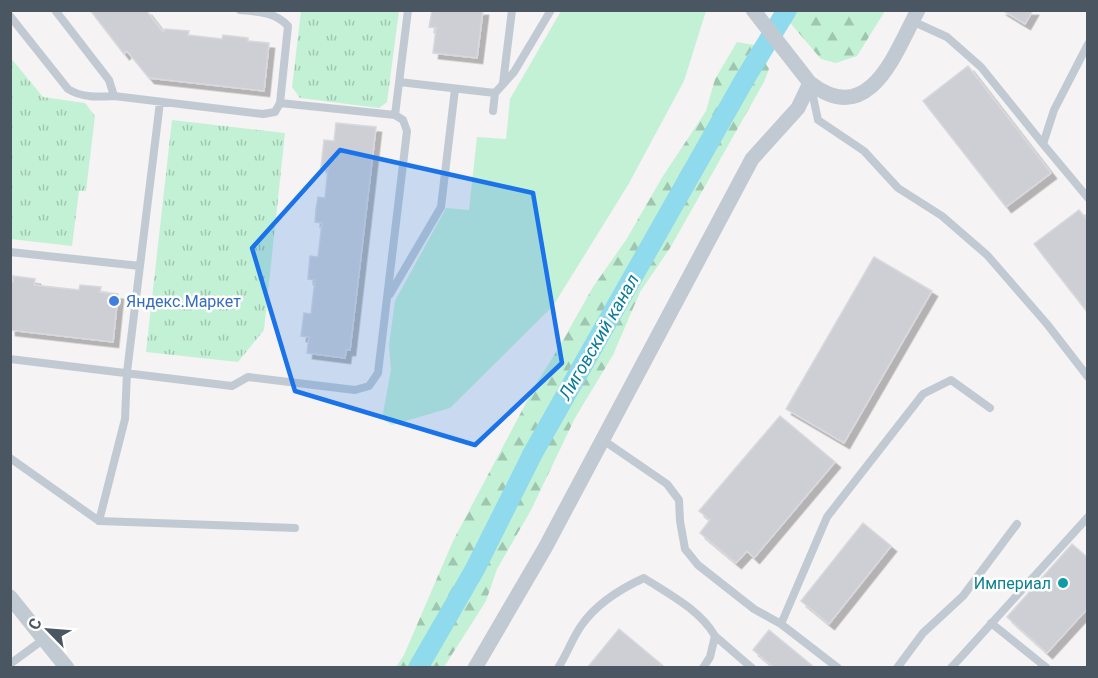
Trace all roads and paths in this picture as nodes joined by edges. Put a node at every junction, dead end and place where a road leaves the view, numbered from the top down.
1 (55, 10) edge
2 (240, 10) edge
3 (408, 10) edge
4 (512, 10) edge
5 (551, 10) edge
6 (753, 10) edge
7 (10, 16) edge
8 (915, 16) edge
9 (1088, 44) edge
10 (399, 82) junction
11 (810, 83) junction
12 (503, 85) junction
13 (455, 89) junction
14 (495, 93) junction
15 (114, 96) junction
16 (160, 102) junction
17 (280, 103) junction
18 (493, 111) dead end
19 (395, 115) junction
20 (1043, 144) junction
21 (1088, 198) edge
22 (10, 252) edge
23 (140, 266) junction
24 (388, 298) junction
25 (10, 359) edge
26 (127, 372) junction
27 (1088, 377) edge
28 (990, 408) dead end
29 (603, 440) junction
30 (10, 458) edge
31 (1088, 517) edge
32 (99, 521) junction
33 (1017, 524) dead end
34 (295, 528) dead end
35 (10, 597) edge
36 (992, 623) junction
37 (781, 624) junction
38 (715, 636) junction
39 (44, 639) junction
40 (10, 664) edge
41 (68, 668) edge
42 (475, 668) edge
43 (558, 668) edge
44 (704, 668) edge
45 (752, 668) edge
46 (838, 668) edge
47 (897, 668) edge
48 (951, 668) edge
49 (1047, 668) edge

1 - 15 lane
2 - 17 lane
3 - 10 lane
4 - 12 lane
5 - 12 lane
6 - 11 street
7 - 15 lane
8 - 11 street
8 - 20 lane
9 - 20 lane
10 - 13 lane
10 - 19 lane
11 - 27 lane
11 - 29 street
12 - 14 lane
13 - 14 lane
13 - 24 lane
14 - 18 lane
15 - 16 lane
16 - 17 lane
16 - 23 lane
17 - 19 lane
19 - 24 lane
20 - 21 lane
22 - 23 lane
23 - 26 lane
24 - 26 lane
25 - 26 lane
26 - 32 lane
28 - 37 lane
29 - 37 lane
29 - 42 street
30 - 32 lane
31 - 36 lane
32 - 34 lane
33 - 47 lane
35 - 39 street
36 - 48 lane
36 - 49 lane
37 - 46 lane
38 - 43 lane
38 - 44 lane
38 - 45 lane
39 - 40 lane
39 - 41 street

